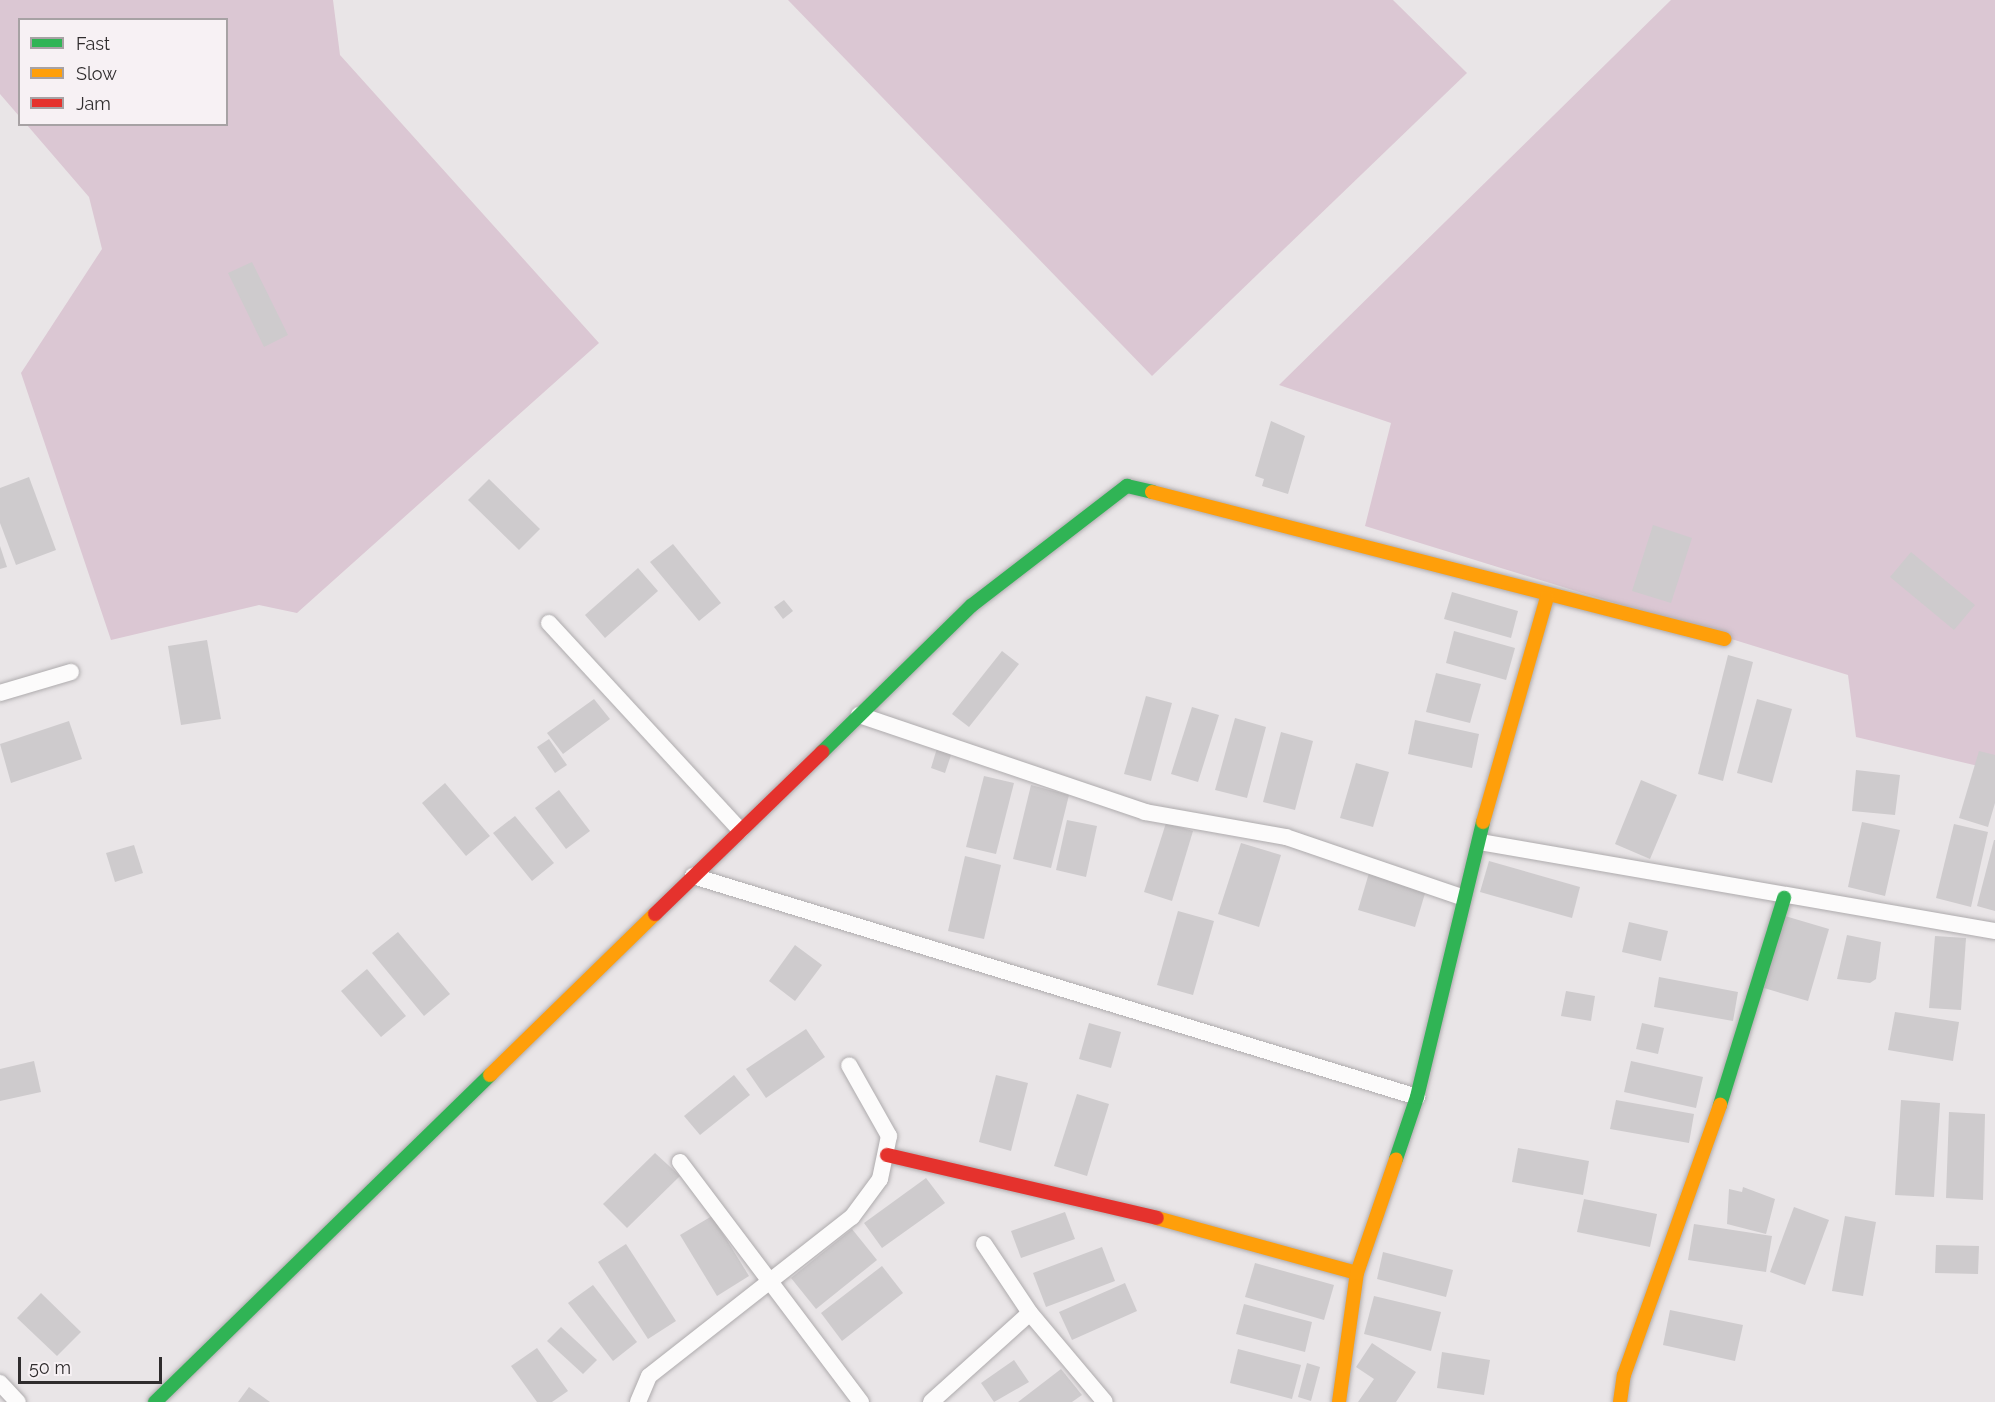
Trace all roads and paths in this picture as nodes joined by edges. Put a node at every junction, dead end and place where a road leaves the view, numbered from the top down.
1 (1546, 598) junction
2 (549, 623) dead end
3 (1724, 639) dead end
4 (71, 672) dead end
5 (0, 693) edge
6 (859, 715) junction
7 (740, 830) junction
8 (1480, 842) junction
9 (693, 876) junction
10 (1461, 897) junction
11 (1784, 898) junction
12 (1995, 931) edge
13 (849, 1065) dead end
14 (1417, 1097) junction
15 (886, 1155) junction
16 (680, 1162) dead end
17 (984, 1244) dead end
18 (1357, 1273) junction
19 (765, 1282) junction
20 (1030, 1313) junction
21 (0, 1383) edge
22 (18, 1402) edge
23 (155, 1402) edge
24 (638, 1402) edge
25 (861, 1402) edge
26 (931, 1402) edge
27 (1105, 1402) edge
28 (1339, 1402) edge
29 (1620, 1402) edge

1 - 3 street
1 - 6 street
1 - 8 street
2 - 7 street
4 - 5 street
6 - 7 street
6 - 10 street
7 - 9 street
8 - 10 street
8 - 11 street
9 - 14 street
9 - 23 street
10 - 14 street
11 - 12 street
11 - 29 street
13 - 15 street
14 - 18 street
15 - 18 street
15 - 19 street
16 - 19 street
17 - 20 street
18 - 28 street
19 - 24 street
19 - 25 street
20 - 26 street
20 - 27 street
21 - 22 street

